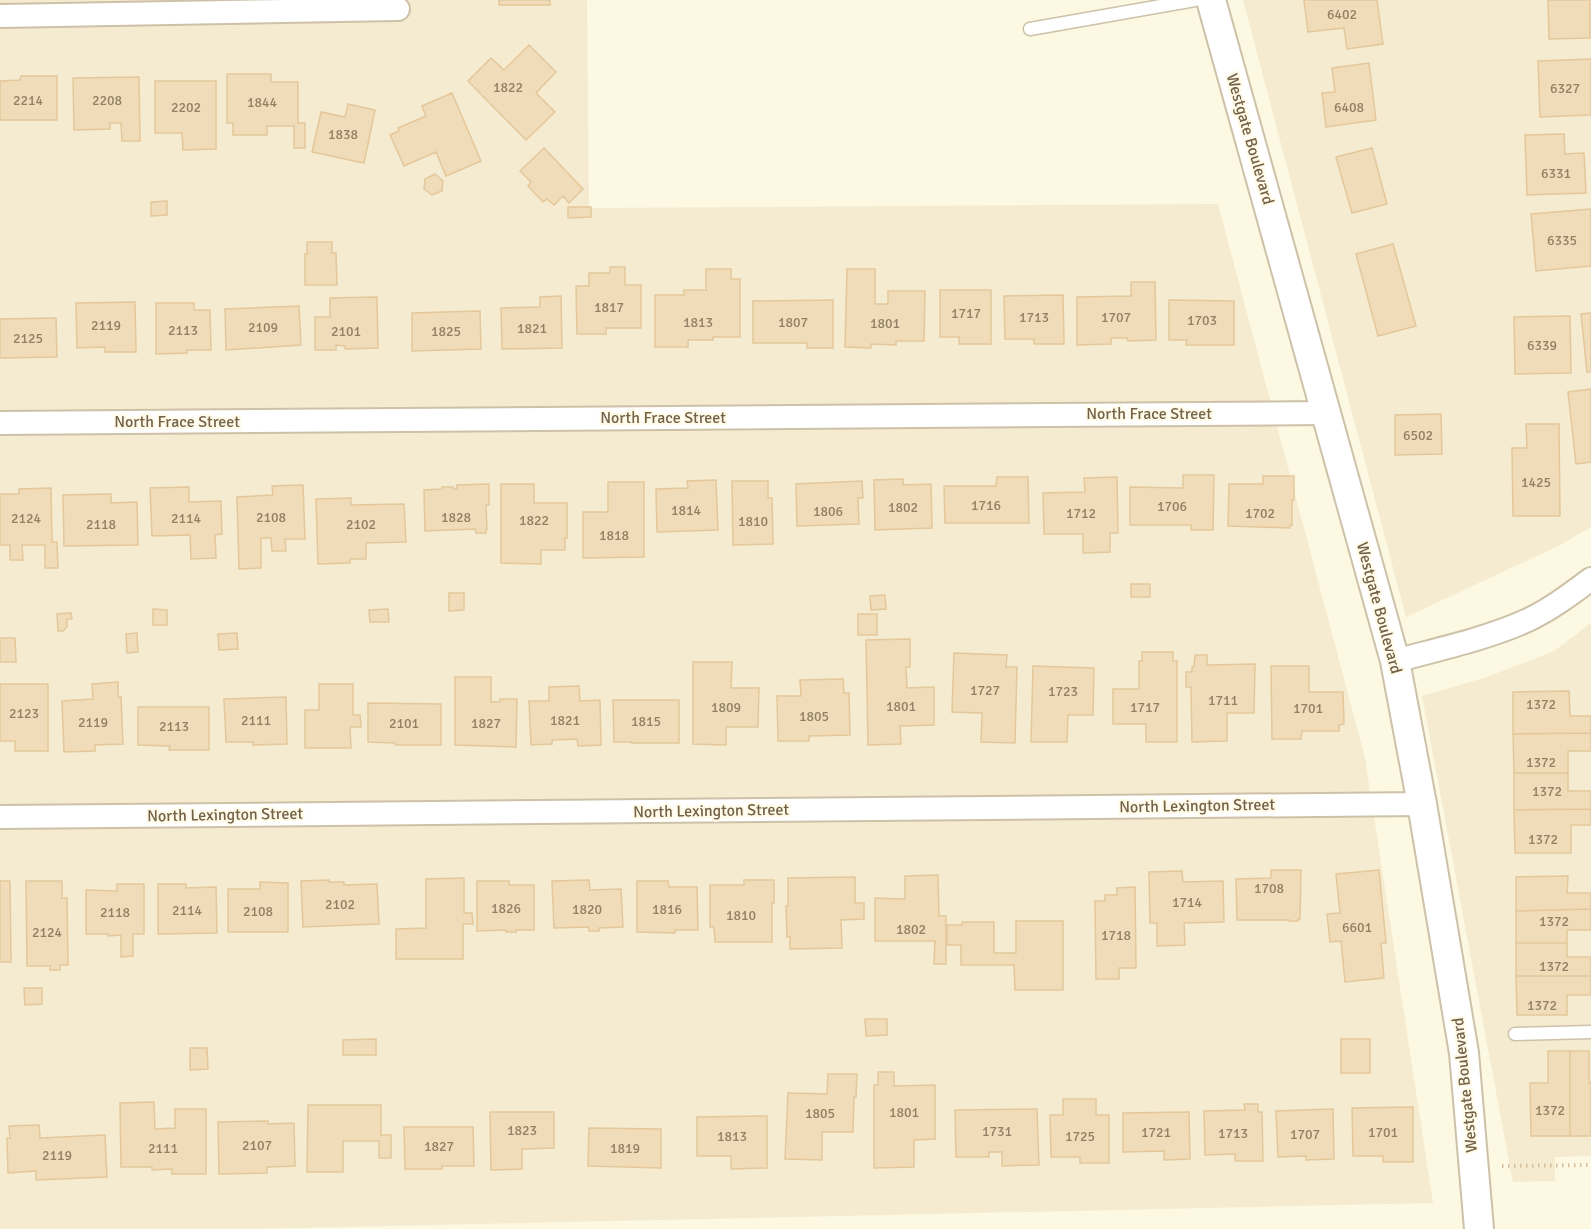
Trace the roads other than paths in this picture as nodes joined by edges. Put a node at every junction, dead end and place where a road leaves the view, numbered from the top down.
1 (1195, 0) edge
2 (1211, 0) edge
3 (398, 9) dead end
4 (0, 16) edge
5 (1030, 29) dead end
6 (1326, 413) junction
7 (0, 423) edge
8 (1591, 579) edge
9 (1395, 661) junction
10 (1422, 804) junction
11 (0, 817) edge
12 (1591, 1032) edge
13 (1515, 1034) dead end
14 (1479, 1229) edge

1 - 5 lane
2 - 6 street, Westgate Boulevard
3 - 4 street
6 - 7 street, North Frace Street
6 - 9 street, Westgate Boulevard
8 - 9 street
9 - 10 street, Westgate Boulevard
10 - 11 street, North Lexington Street
10 - 14 street, Westgate Boulevard
12 - 13 lane

